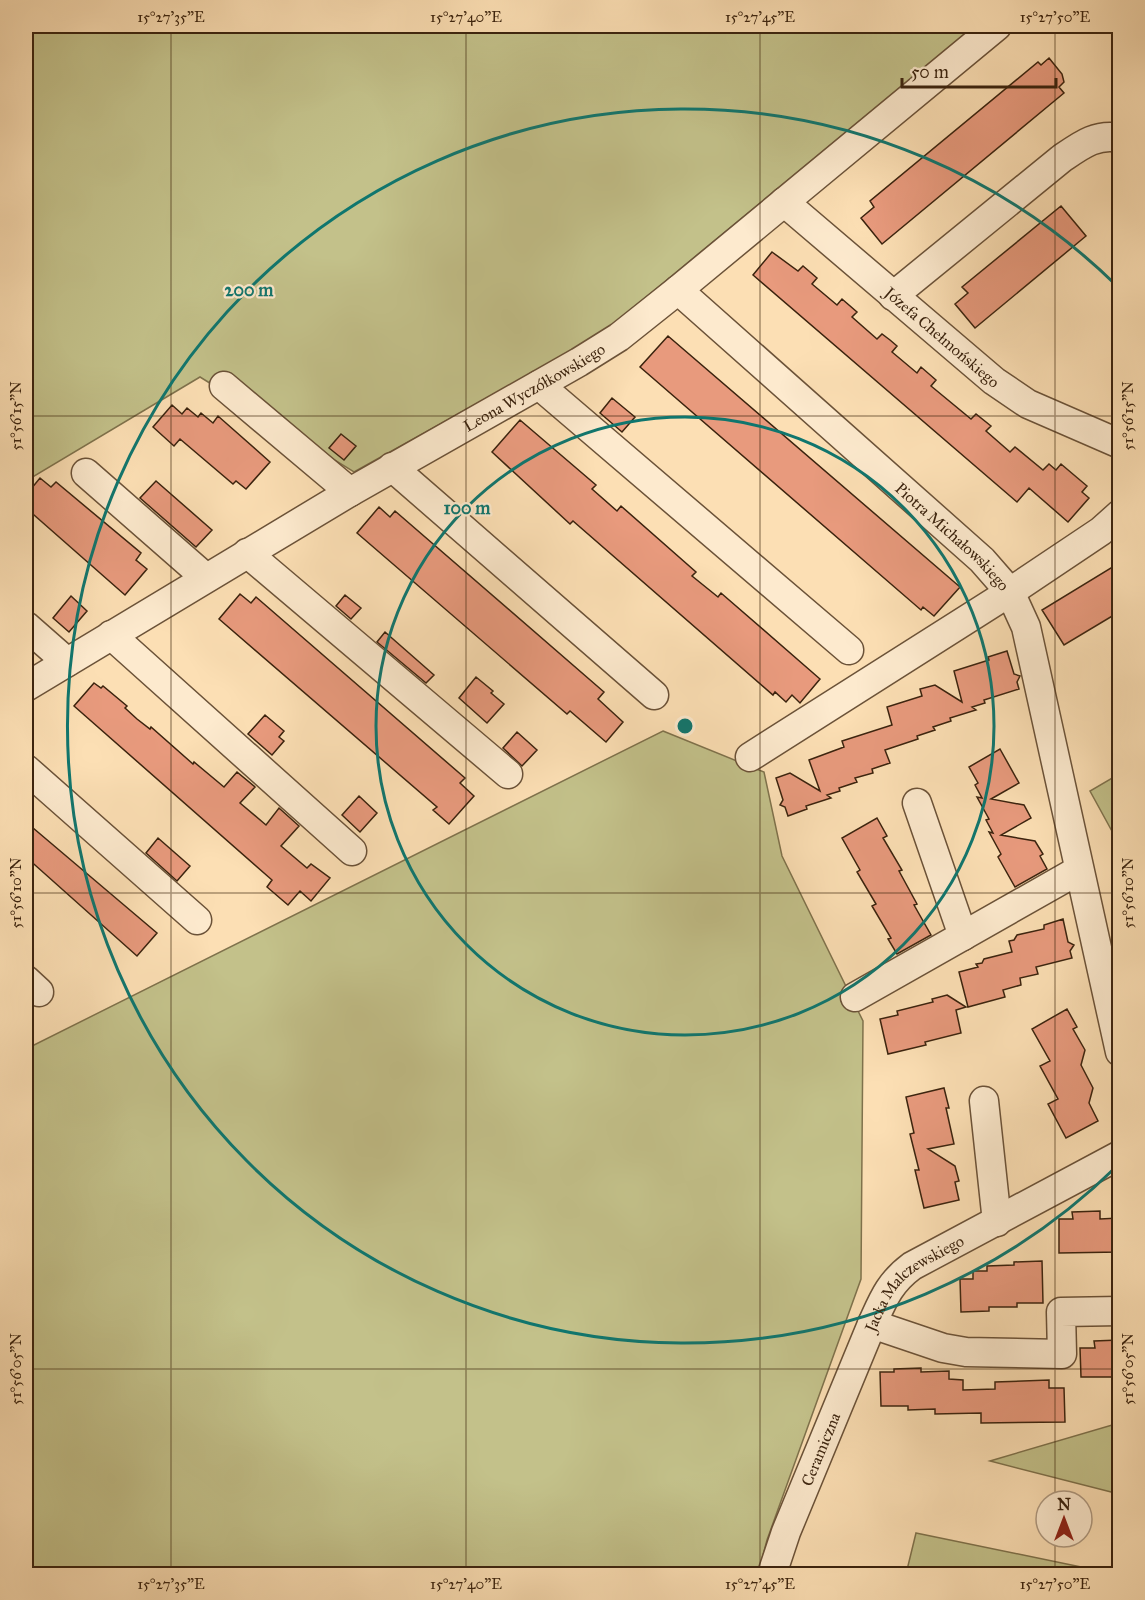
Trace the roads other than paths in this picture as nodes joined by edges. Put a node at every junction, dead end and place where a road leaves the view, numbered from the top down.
1 (998, 26) edge
2 (1119, 138) edge
3 (784, 202) junction
4 (678, 290) junction
5 (893, 296) junction
6 (224, 386) dead end
7 (539, 386) junction
8 (1119, 444) edge
9 (392, 468) junction
10 (86, 473) dead end
11 (350, 492) junction
12 (1119, 514) edge
13 (247, 553) junction
14 (206, 578) junction
15 (1010, 592) junction
16 (26, 626) edge
17 (111, 635) junction
18 (849, 650) dead end
19 (67, 662) junction
20 (26, 687) edge
21 (654, 695) dead end
22 (750, 757) dead end
23 (26, 769) edge
24 (508, 774) dead end
25 (917, 803) dead end
26 (352, 851) dead end
27 (1079, 870) junction
28 (197, 920) dead end
29 (963, 936) junction
30 (855, 997) dead end
31 (1119, 1052) edge
32 (984, 1101) dead end
33 (1119, 1155) edge
34 (997, 1222) junction
35 (1119, 1311) edge
36 (872, 1324) junction
37 (772, 1575) edge

1 - 3 street, Leona Wyczółkowskiego
2 - 5 street
3 - 4 street, Leona Wyczółkowskiego
3 - 5 street, Józefa Chełmońskiego
4 - 7 street, Leona Wyczółkowskiego
4 - 15 street, Piotra Michałowskiego
5 - 8 street, Józefa Chełmońskiego
6 - 11 street
7 - 9 street, Leona Wyczółkowskiego
7 - 18 street
9 - 11 street, Leona Wyczółkowskiego
9 - 21 street
10 - 14 street
11 - 13 street, Leona Wyczółkowskiego
12 - 15 street
13 - 14 street, Leona Wyczółkowskiego
13 - 24 street
14 - 17 street, Leona Wyczółkowskiego
15 - 22 street
15 - 27 street, Piotra Michałowskiego
16 - 19 street
17 - 19 street, Leona Wyczółkowskiego
17 - 26 street
19 - 20 street, Leona Wyczółkowskiego
23 - 28 street
25 - 29 street
27 - 29 street
27 - 31 street, Piotra Michałowskiego
29 - 30 street
32 - 34 street
33 - 34 street, Jacka Malczewskiego
34 - 36 street, Jacka Malczewskiego
35 - 36 street, Jacka Malczewskiego
36 - 37 street, Ceramiczna

